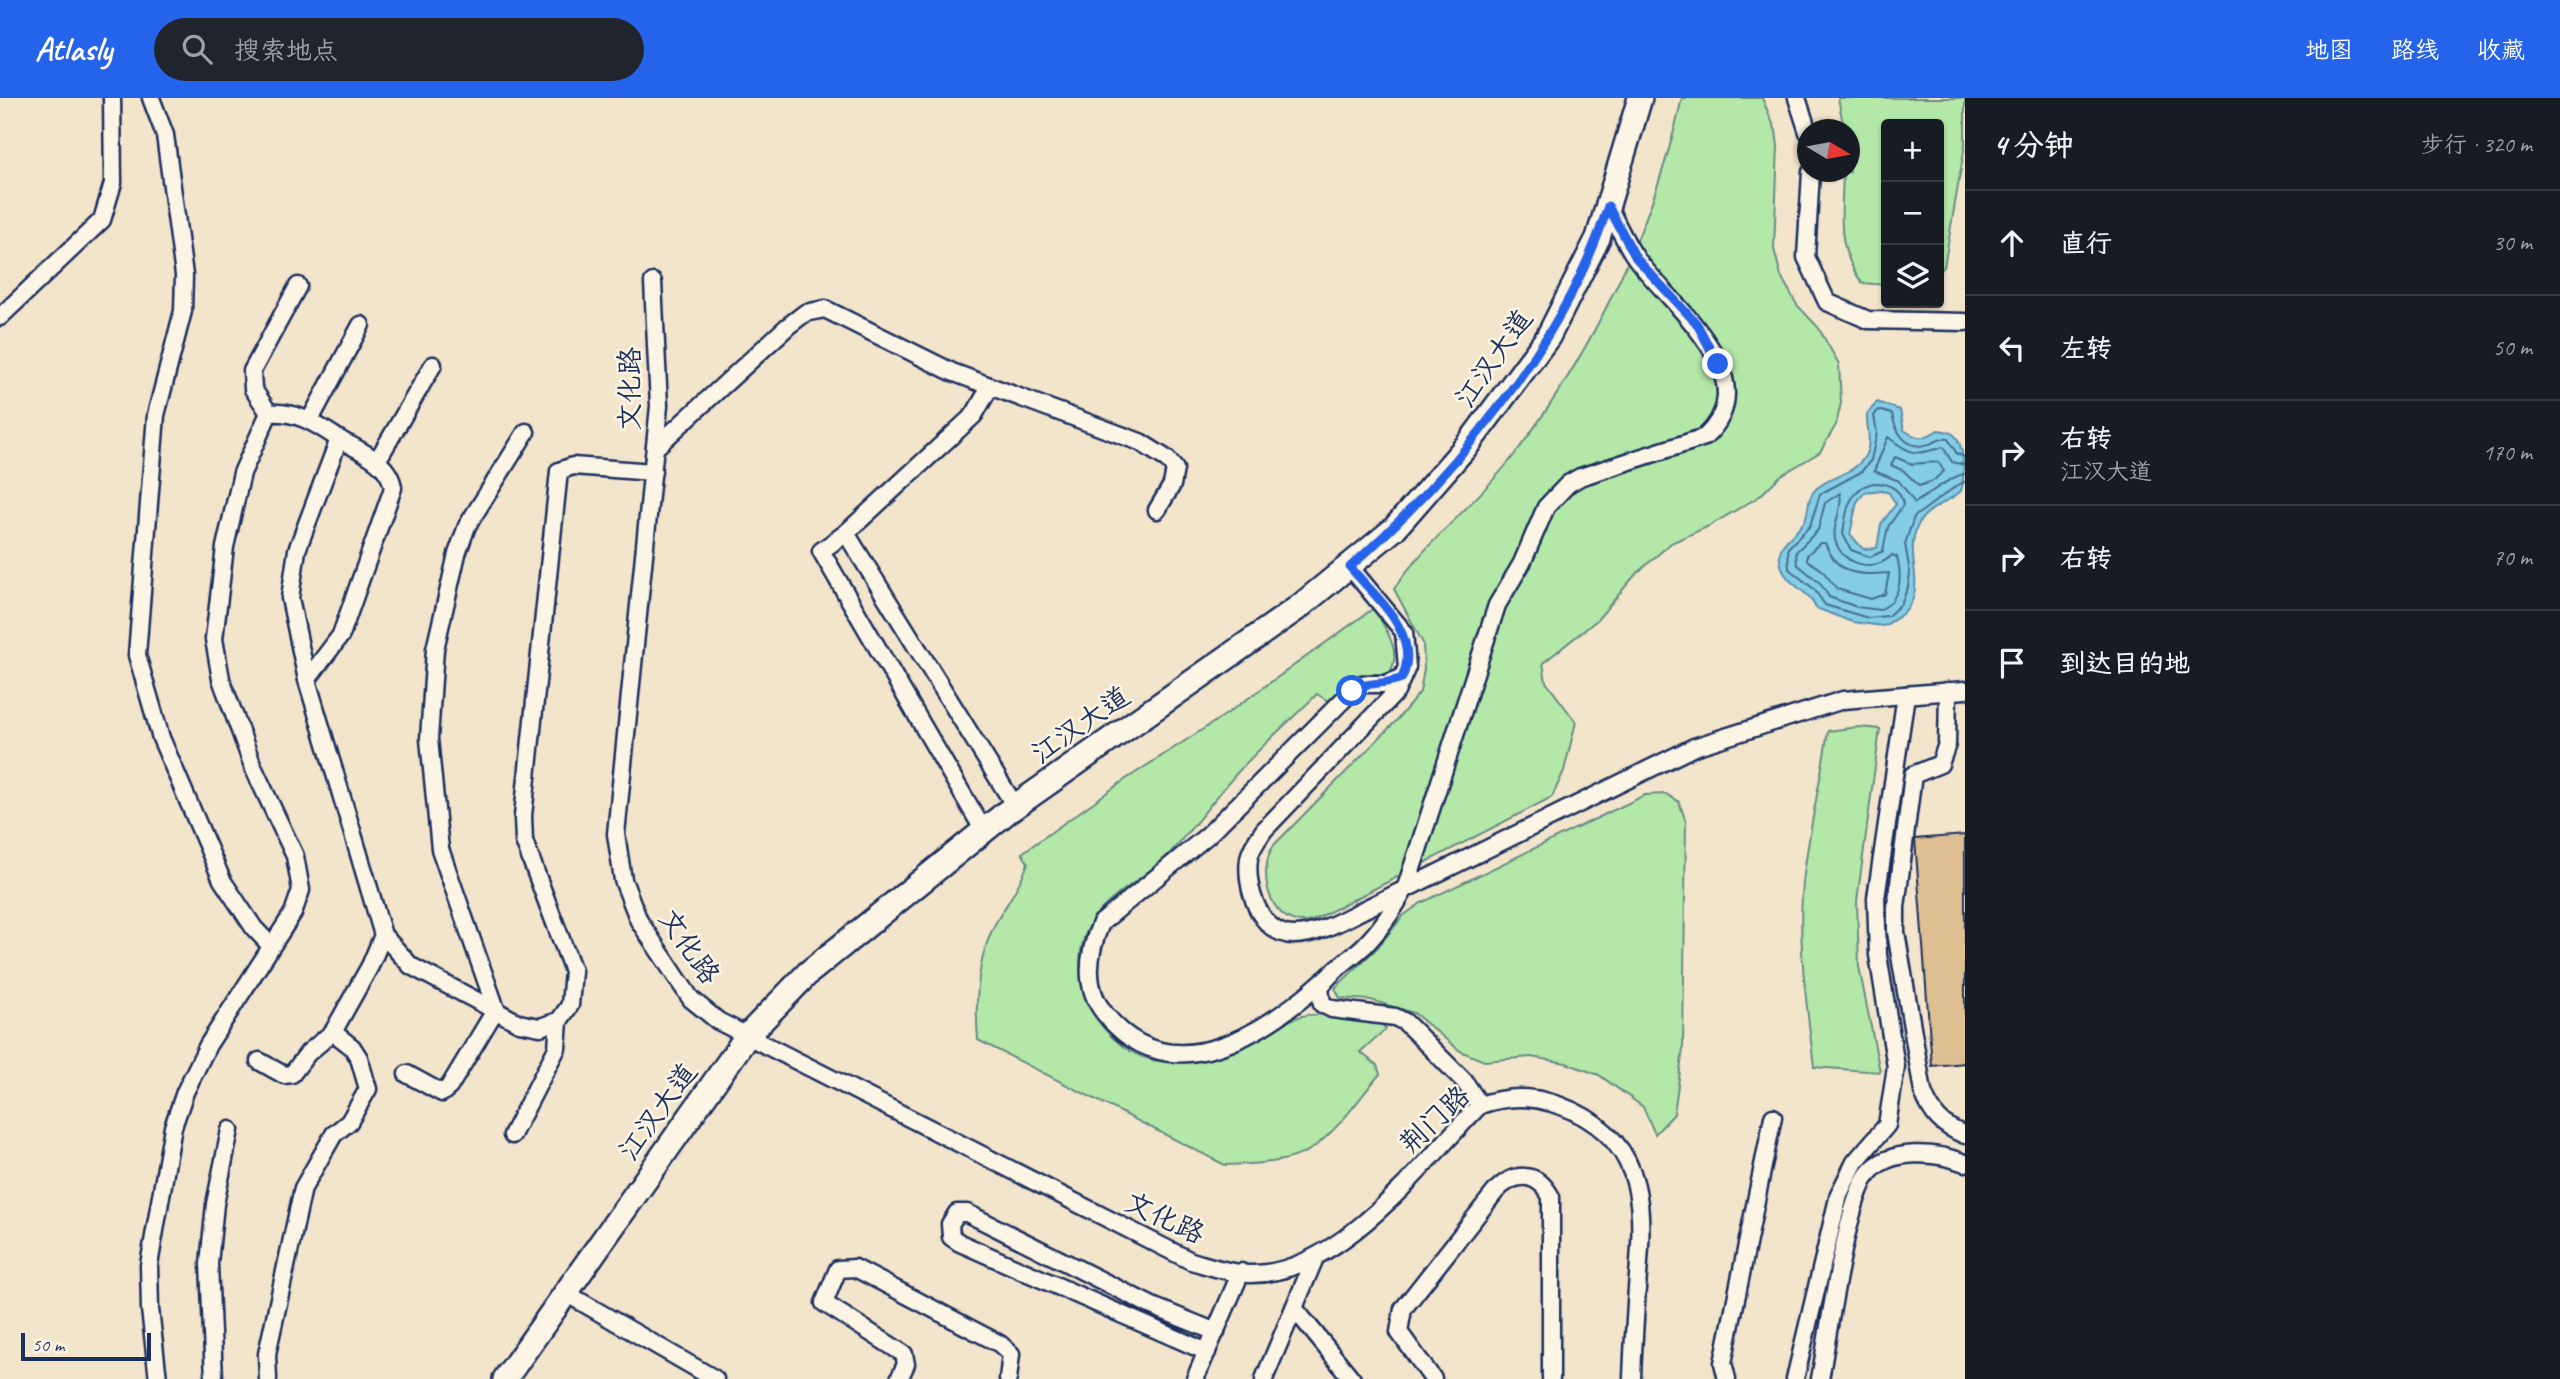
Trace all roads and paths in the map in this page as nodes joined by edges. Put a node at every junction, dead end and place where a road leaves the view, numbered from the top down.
1 (112, 98) edge
2 (151, 98) edge
3 (1640, 98) edge
4 (1797, 98) edge
5 (1804, 119) edge
6 (1810, 182) edge
7 (1608, 206) junction
8 (653, 282) dead end
9 (298, 286) dead end
10 (0, 317) edge
11 (1965, 322) edge
12 (361, 325) dead end
13 (433, 365) dead end
14 (990, 387) junction
15 (269, 413) junction
16 (310, 420) junction
17 (526, 432) dead end
18 (340, 439) junction
19 (655, 448) junction
20 (377, 461) junction
21 (653, 472) junction
22 (1157, 510) dead end
23 (846, 533) junction
24 (1350, 567) junction
25 (1402, 678) junction
26 (307, 680) junction
27 (1965, 690) edge
28 (1948, 691) junction
29 (1906, 695) junction
30 (1015, 806) junction
31 (984, 831) junction
32 (1406, 887) junction
33 (383, 935) junction
34 (271, 946) junction
35 (1326, 978) junction
36 (496, 1009) junction
37 (559, 1021) junction
38 (333, 1032) junction
39 (747, 1036) junction
40 (259, 1061) dead end
41 (407, 1074) dead end
42 (1480, 1105) junction
43 (1773, 1117) dead end
44 (230, 1130) dead end
45 (512, 1135) dead end
46 (1965, 1135) edge
47 (1965, 1163) edge
48 (1315, 1258) junction
49 (1241, 1272) junction
50 (1820, 1272) junction
51 (1840, 1275) junction
52 (564, 1292) junction
53 (1294, 1308) junction
54 (1216, 1332) junction
55 (1207, 1352) junction
56 (158, 1379) edge
57 (214, 1379) edge
58 (268, 1379) edge
59 (505, 1379) edge
60 (715, 1379) edge
61 (899, 1379) edge
62 (1008, 1379) edge
63 (1195, 1379) edge
64 (1264, 1379) edge
65 (1352, 1379) edge
66 (1433, 1379) edge
67 (1551, 1379) edge
68 (1632, 1379) edge
69 (1727, 1379) edge
70 (1795, 1379) edge
71 (1820, 1379) edge

1 - 10 street
2 - 34 street
3 - 7 main road, 江汉大道
4 - 5 street
6 - 11 street
7 - 24 main road, 江汉大道
7 - 32 street
8 - 19 street, 文化路
9 - 15 street
12 - 16 street
13 - 20 street
14 - 19 street
14 - 22 street
14 - 23 street
15 - 16 street
15 - 34 street
16 - 18 street
17 - 36 street
18 - 20 street
18 - 26 street
19 - 21 street, 文化路
20 - 26 street
21 - 37 street
21 - 39 street, 文化路
23 - 30 street
23 - 31 street
24 - 25 street
24 - 30 main road, 江汉大道
25 - 32 street
25 - 35 street
26 - 33 street
27 - 28 street
28 - 29 street
28 - 46 street
29 - 32 street
29 - 50 street
30 - 31 main road, 江汉大道
31 - 39 main road, 江汉大道
32 - 35 street
33 - 36 street
33 - 38 street
34 - 56 street
35 - 42 street
36 - 37 street
36 - 41 street
37 - 45 street
38 - 40 street
38 - 58 street
39 - 49 street, 文化路
39 - 52 main road, 江汉大道
42 - 48 street, 荆门路
42 - 68 street, 荆门路
43 - 69 street
44 - 57 street
47 - 51 street
48 - 49 street, 文化路
48 - 53 street
49 - 54 street
50 - 51 street
50 - 70 street
51 - 71 street
52 - 59 main road, 江汉大道
52 - 60 street
53 - 64 street
53 - 65 street
54 - 55 street
54 - 55 street
55 - 63 street
61 - 62 street
66 - 67 street

